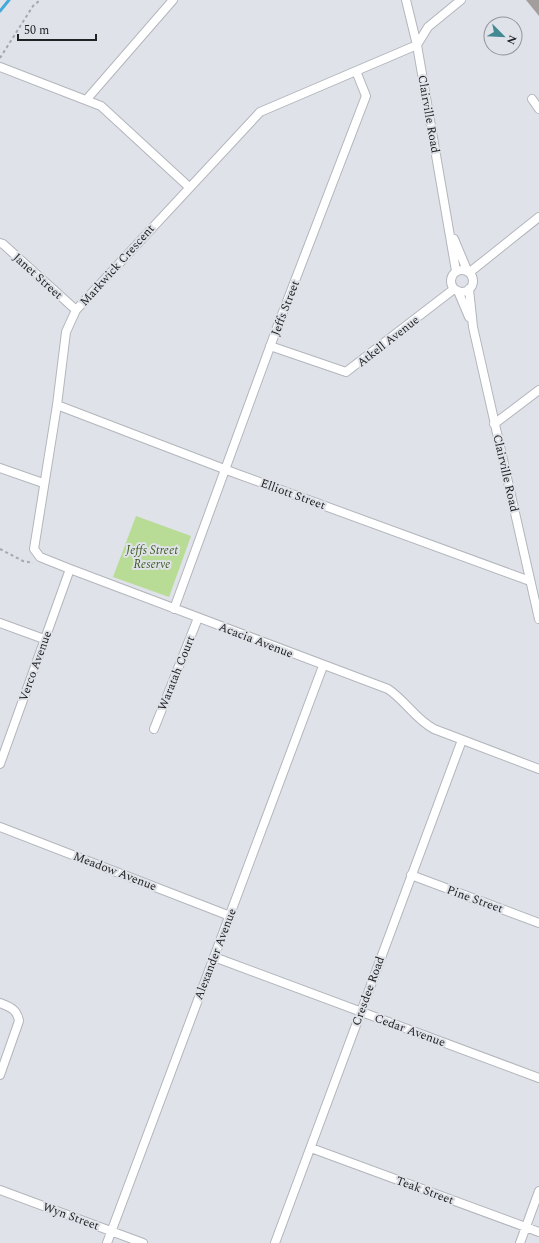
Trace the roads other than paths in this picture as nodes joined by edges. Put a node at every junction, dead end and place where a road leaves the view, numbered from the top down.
1 (173, 0) edge
2 (406, 0) edge
3 (461, 0) edge
4 (417, 45) junction
5 (0, 67) edge
6 (356, 71) junction
7 (87, 99) junction
8 (532, 99) dead end
9 (539, 108) edge
10 (188, 187) junction
11 (539, 217) edge
12 (450, 229) junction
13 (0, 243) edge
14 (456, 271) junction
15 (469, 271) junction
16 (456, 290) junction
17 (469, 290) junction
18 (76, 310) junction
19 (473, 327) junction
20 (270, 346) junction
21 (539, 390) edge
22 (57, 405) junction
23 (494, 424) junction
24 (0, 468) edge
25 (225, 469) junction
26 (43, 483) junction
27 (40, 556) joint
28 (70, 568) junction
29 (530, 581) junction
30 (174, 608) junction
31 (198, 618) junction
32 (539, 619) edge
33 (0, 623) edge
34 (44, 640) junction
35 (323, 666) junction
36 (154, 729) dead end
37 (462, 740) junction
38 (0, 764) edge
39 (539, 769) edge
40 (0, 827) edge
41 (411, 876) junction
42 (230, 916) junction
43 (539, 922) edge
44 (214, 957) junction
45 (0, 1003) edge
46 (360, 1012) junction
47 (0, 1075) edge
48 (539, 1078) edge
49 (311, 1148) junction
50 (0, 1190) edge
51 (539, 1191) edge
52 (526, 1227) junction
53 (112, 1231) junction
54 (539, 1232) edge
55 (107, 1243) edge
56 (143, 1243) edge
57 (276, 1243) edge
58 (520, 1243) edge

1 - 7 street
2 - 4 street, Clairville Road
3 - 4 street
4 - 6 street
4 - 12 street, Clairville Road
5 - 7 street
6 - 10 street, Markwick Crescent
6 - 20 street, Jeffs Street
7 - 10 street
8 - 9 street
10 - 18 street, Markwick Crescent
11 - 15 street
12 - 14 street, Clairville Road
12 - 15 street, Clairville Road
13 - 18 street, Janet Street
14 - 15 street
14 - 16 street
15 - 17 street
16 - 17 street
16 - 19 street, Clairville Road
16 - 20 street, Atkell Avenue
17 - 19 street, Clairville Road
18 - 22 street, Markwick Crescent
19 - 23 street, Clairville Road
20 - 25 street, Jeffs Street
21 - 23 street
22 - 25 street, Elliott Street
22 - 26 street, Markwick Crescent
23 - 29 street, Clairville Road
24 - 26 street
25 - 29 street, Elliott Street
25 - 30 street, Jeffs Street
26 - 27 street, Markwick Crescent
27 - 28 street, Acacia Avenue
28 - 30 street, Acacia Avenue
28 - 34 street, Verco Avenue
29 - 32 street, Clairville Road
30 - 31 street, Acacia Avenue
31 - 35 street, Acacia Avenue
31 - 36 street, Waratah Court
33 - 34 street
34 - 38 street, Verco Avenue
35 - 37 street, Acacia Avenue
35 - 42 street, Alexander Avenue
37 - 39 street, Acacia Avenue
37 - 41 street, Cresdee Road
40 - 42 street, Meadow Avenue
41 - 43 street, Pine Street
41 - 46 street, Cresdee Road
42 - 44 street, Alexander Avenue
44 - 46 street, Cedar Avenue
44 - 53 street, Alexander Avenue
45 - 47 street
46 - 48 street, Cedar Avenue
46 - 49 street, Cresdee Road
49 - 52 street, Teak Street
49 - 57 street, Cresdee Road
50 - 53 street, Wyn Street
51 - 52 street
52 - 54 street, Teak Street
52 - 58 street
53 - 55 street, Alexander Avenue
53 - 56 street, Wyn Street

